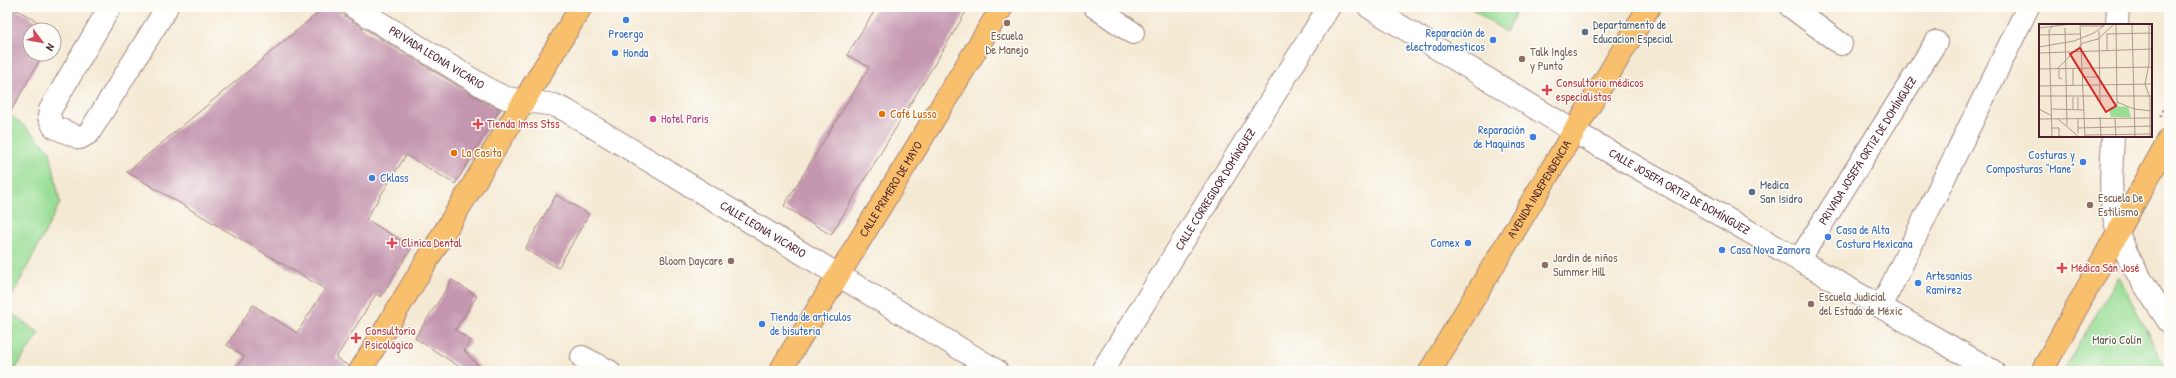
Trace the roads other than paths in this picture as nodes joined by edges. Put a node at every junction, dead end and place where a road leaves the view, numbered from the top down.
1 (110, 7) edge
2 (354, 7) edge
3 (581, 7) edge
4 (1002, 7) edge
5 (1095, 7) edge
6 (1329, 7) edge
7 (1369, 7) edge
8 (1649, 7) edge
9 (1791, 7) edge
10 (2028, 7) edge
11 (2118, 7) edge
12 (166, 9) dead end
13 (2117, 24) edge
14 (1133, 33) dead end
15 (1936, 42) dead end
16 (1841, 44) dead end
17 (523, 102) junction
18 (1575, 132) junction
19 (2113, 137) edge
20 (2169, 140) edge
21 (2118, 231) junction
22 (1799, 260) junction
23 (837, 275) junction
24 (1881, 307) junction
25 (2169, 322) edge
26 (582, 357) dead end
27 (360, 371) edge
28 (609, 371) edge
29 (780, 371) edge
30 (997, 371) edge
31 (1102, 371) edge
32 (1430, 371) edge
33 (1993, 371) edge
34 (2042, 371) edge

1 - 12 street
2 - 17 street, PRIVADA LEONA VICARIO
3 - 17 main road
4 - 23 main road, CALLE PRIMERO DE MAYO
5 - 14 street
6 - 31 street, CALLE CORREGIDOR DOMÍNGUEZ
7 - 18 street, CALLE JOSEFA ORTIZ DE DOMÍNGUEZ
8 - 18 main road, AVENIDA INDEPENDENCIA
9 - 16 street
10 - 24 street
11 - 13 street
15 - 22 street, PRIVADA JOSEFA ORTIZ DE DOMÍNGUEZ
17 - 23 street, CALLE LEONA VICARIO
17 - 27 main road
18 - 22 street, CALLE JOSEFA ORTIZ DE DOMÍNGUEZ
18 - 32 main road, AVENIDA INDEPENDENCIA
19 - 21 street
20 - 21 main road
21 - 25 street
21 - 34 main road
22 - 24 street, CALLE JOSEFA ORTIZ DE DOMÍNGUEZ
23 - 29 main road, CALLE PRIMERO DE MAYO
23 - 30 street, CALLE LEONA VICARIO
24 - 33 street, CALLE JOSEFA ORTIZ DE DOMÍNGUEZ
26 - 28 street

